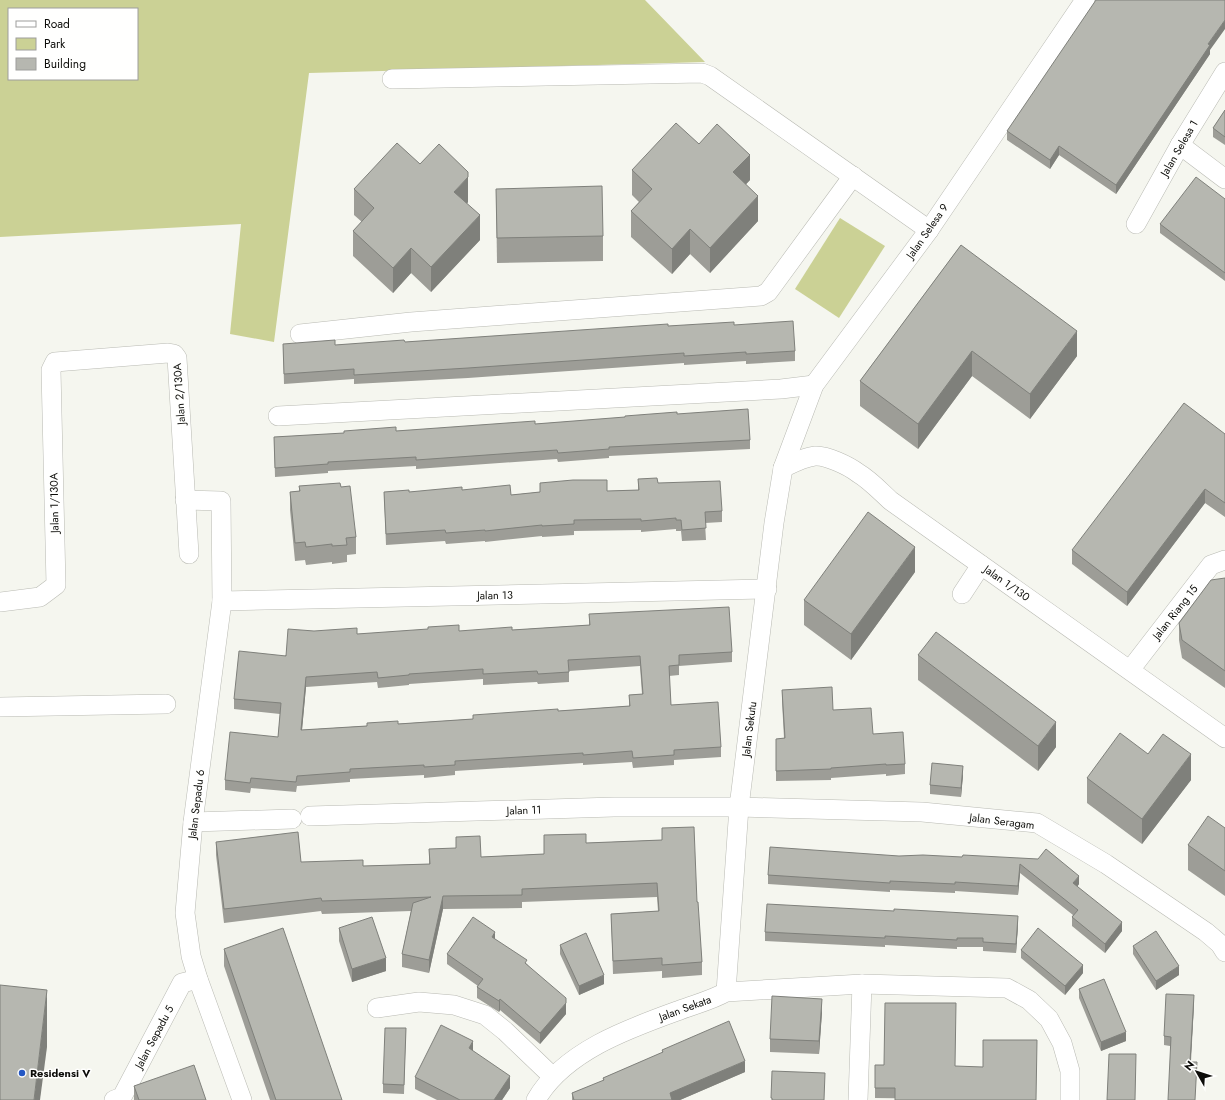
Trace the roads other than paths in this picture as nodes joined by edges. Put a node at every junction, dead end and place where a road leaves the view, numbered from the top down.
1 (1085, 0) edge
2 (1225, 72) edge
3 (392, 80) dead end
4 (1180, 145) junction
5 (853, 176) junction
6 (1225, 179) edge
7 (1136, 224) dead end
8 (929, 230) junction
9 (300, 334) dead end
10 (55, 362) joint
11 (814, 385) junction
12 (278, 416) dead end
13 (783, 468) junction
14 (185, 500) junction
15 (188, 554) dead end
16 (1225, 560) edge
17 (981, 565) junction
18 (767, 589) junction
19 (962, 594) dead end
20 (222, 601) junction
21 (0, 602) edge
22 (1130, 670) junction
23 (166, 704) dead end
24 (0, 707) edge
25 (1225, 738) edge
26 (739, 807) junction
27 (193, 822) junction
28 (1225, 952) edge
29 (198, 979) junction
30 (862, 984) junction
31 (726, 992) junction
32 (377, 1008) dead end
33 (553, 1077) junction
34 (114, 1100) edge
35 (242, 1100) edge
36 (536, 1100) edge
37 (858, 1100) edge
38 (1070, 1100) edge

1 - 8 street, Jalan Selesa 9
2 - 4 street, Jalan Selesa 1
3 - 5 street
4 - 6 street
4 - 7 street, Jalan Selesa 1
5 - 8 street
5 - 9 street
8 - 11 street, Jalan Selesa 9
10 - 14 street, Jalan 2/130A
10 - 21 street, Jalan 1/130A
11 - 12 street
11 - 13 street, Jalan Selesa 9
13 - 17 street, Jalan 1/130
13 - 18 street, Jalan Sekutu
14 - 15 street, Jalan 2/130A
14 - 20 street, Jalan Sepadu 6
16 - 22 street, Jalan Riang 15
17 - 19 street
17 - 22 street, Jalan 1/130
18 - 20 street, Jalan 13
18 - 26 street, Jalan Sekutu
20 - 27 street, Jalan Sepadu 6
22 - 25 street, Jalan 1/130
23 - 24 street
26 - 27 street, Jalan 11
26 - 28 street, Jalan Seragam
26 - 31 street, Jalan Sekutu
27 - 29 street, Jalan Sepadu 6
29 - 34 street, Jalan Sepadu 5
29 - 35 street, Jalan Sepadu 6
30 - 31 street, Jalan Sekata
30 - 37 street
30 - 38 street, Jalan Sekata
31 - 33 street, Jalan Sekata
32 - 33 street
33 - 36 street, Jalan Sekata

